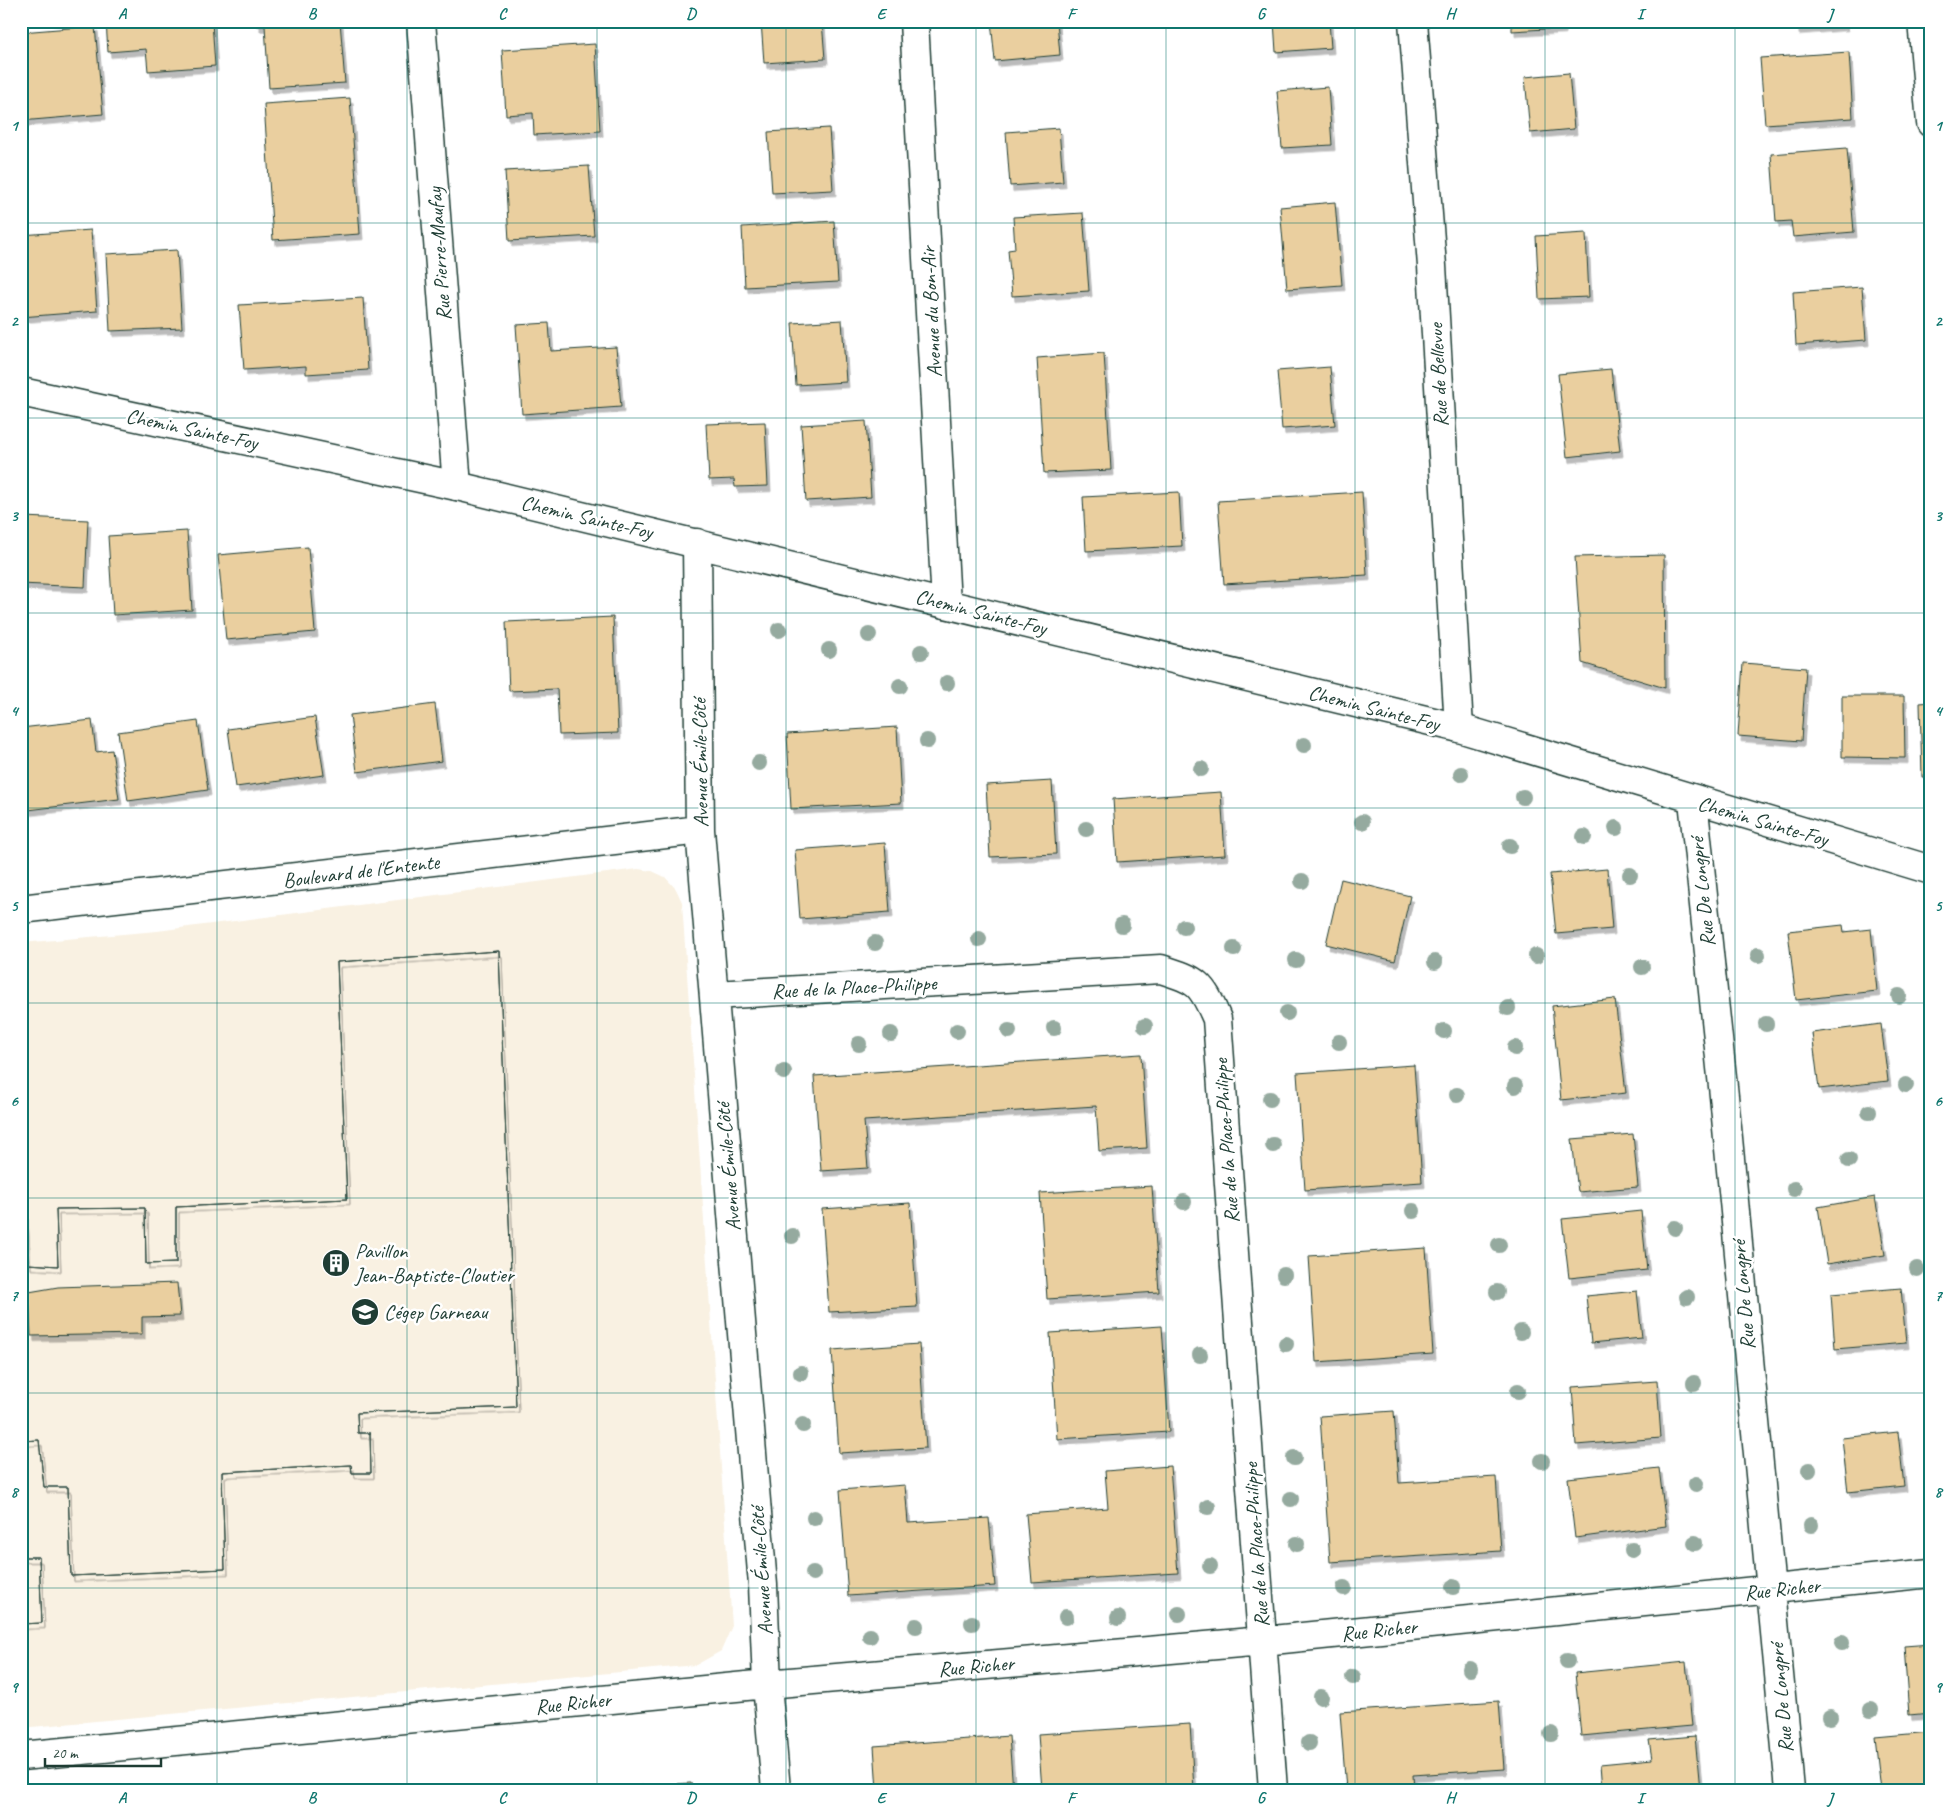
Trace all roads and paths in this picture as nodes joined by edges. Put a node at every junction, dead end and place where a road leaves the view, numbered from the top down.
1 (421, 21) edge
2 (914, 21) edge
3 (1413, 21) edge
4 (1922, 21) edge
5 (1931, 124) edge
6 (21, 392) edge
7 (457, 486) junction
8 (697, 543) junction
9 (946, 604) junction
10 (1459, 728) junction
11 (1693, 800) junction
12 (700, 830) junction
13 (1931, 870) edge
14 (21, 910) edge
15 (714, 995) junction
16 (1931, 1573) edge
17 (1771, 1590) junction
18 (1262, 1641) junction
19 (767, 1684) junction
20 (21, 1756) edge
21 (776, 1790) edge
22 (1273, 1790) edge
23 (1790, 1790) edge

1 - 7 street, Rue Pierre-Maufay
2 - 9 street, Avenue du Bon-Air
3 - 10 street, Rue de Bellevue
4 - 5 street
6 - 7 street, Chemin Sainte-Foy
7 - 8 street, Chemin Sainte-Foy
8 - 9 street, Chemin Sainte-Foy
8 - 12 street, Avenue Émile-Côté
9 - 10 street, Chemin Sainte-Foy
10 - 11 street, Chemin Sainte-Foy
11 - 13 street, Chemin Sainte-Foy
11 - 17 street, Rue De Longpré
12 - 14 street, Boulevard de l'Entente
12 - 15 street, Avenue Émile-Côté
15 - 18 street, Rue de la Place-Philippe
15 - 19 street, Avenue Émile-Côté
16 - 17 street, Rue Richer
17 - 18 street, Rue Richer
17 - 23 street, Rue De Longpré
18 - 19 street, Rue Richer
18 - 22 street, Rue de la Place-Philippe
19 - 20 street, Rue Richer
19 - 21 street, Avenue Émile-Côté

